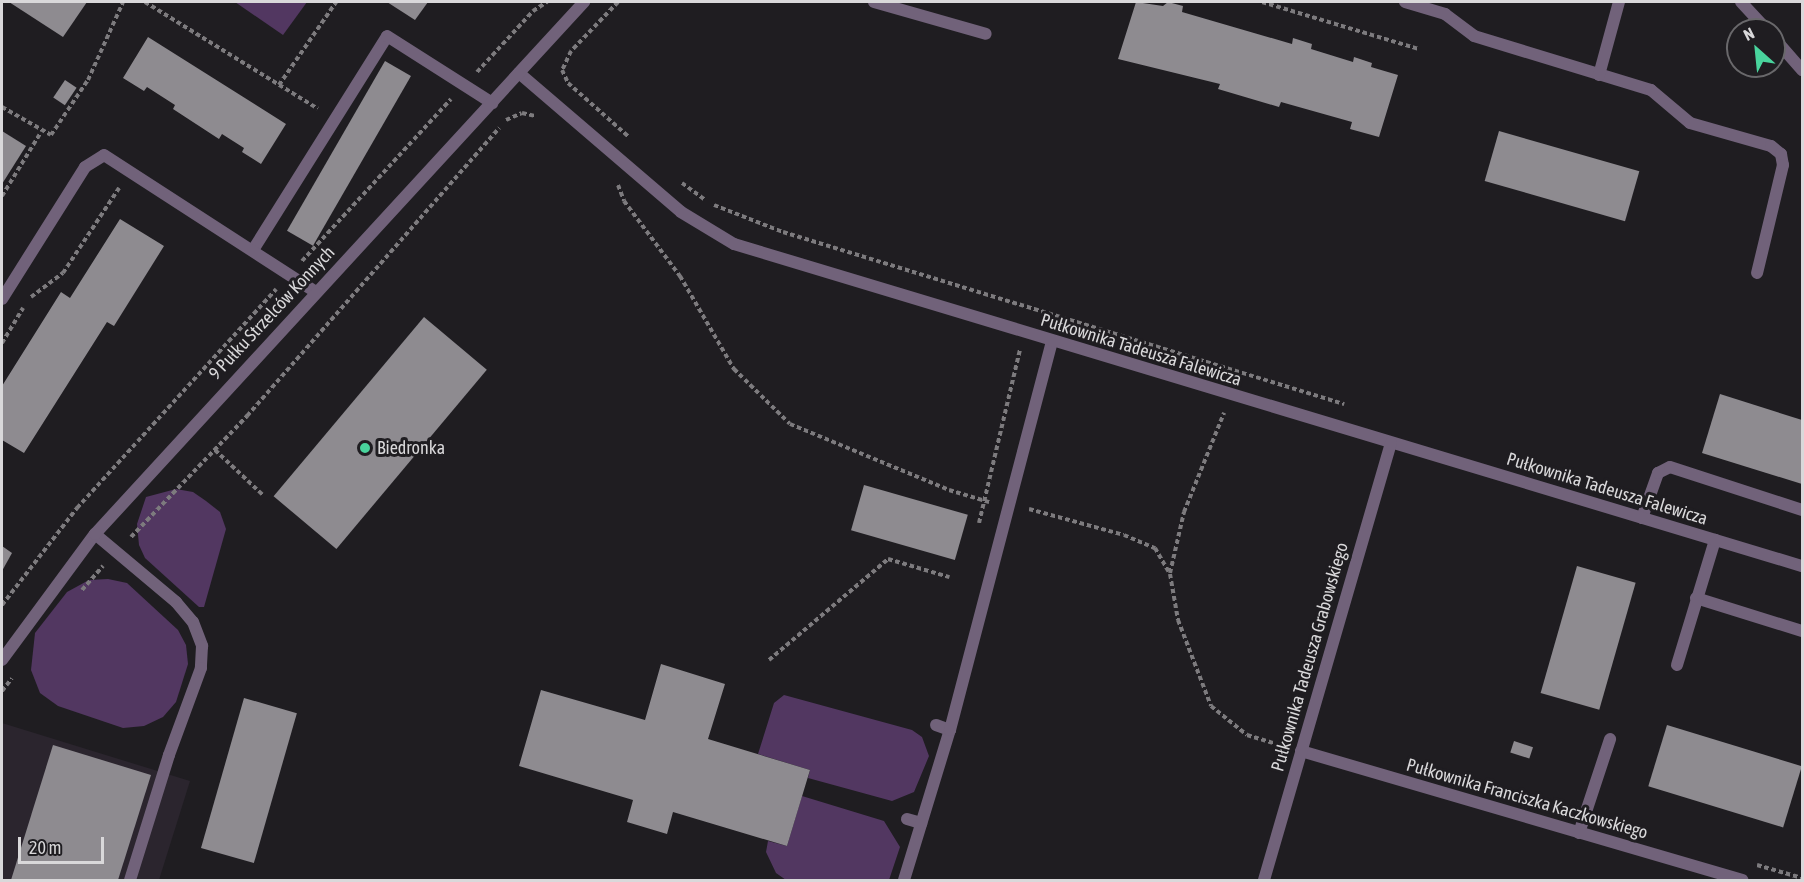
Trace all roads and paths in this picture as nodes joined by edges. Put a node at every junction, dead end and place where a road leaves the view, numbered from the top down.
1 (123, 2) edge
2 (145, 2) edge
3 (336, 2) edge
4 (547, 2) edge
5 (584, 2) edge
6 (618, 2) edge
7 (874, 2) edge
8 (1262, 2) edge
9 (1405, 2) edge
10 (1619, 2) edge
11 (1741, 2) edge
12 (1756, 18) edge
13 (986, 34) dead end
14 (1419, 49) dead end
15 (1786, 51) edge
16 (1803, 70) edge
17 (519, 73) junction
18 (1599, 75) junction
19 (465, 84) junction
20 (279, 85) junction
21 (492, 103) junction
22 (2, 107) edge
23 (333, 119) junction
24 (41, 132) junction
25 (632, 140) dead end
26 (672, 175) dead end
27 (618, 185) dead end
28 (129, 188) dead end
29 (2, 196) edge
30 (408, 228) dead end
31 (254, 250) junction
32 (291, 273) junction
33 (1757, 273) dead end
34 (316, 292) junction
35 (2, 299) edge
36 (1052, 341) junction
37 (2, 343) edge
38 (1020, 349) dead end
39 (200, 374) junction
40 (205, 379) dead end
41 (1231, 396) junction
42 (1347, 405) dead end
43 (1391, 443) junction
44 (264, 496) dead end
45 (984, 500) junction
46 (1008, 507) junction
47 (1803, 510) edge
48 (1642, 518) junction
49 (979, 524) dead end
50 (95, 534) junction
51 (1715, 540) junction
52 (1803, 566) edge
53 (1170, 574) junction
54 (949, 577) dead end
55 (1696, 598) junction
56 (2, 605) edge
57 (1803, 631) edge
58 (2, 660) edge
59 (769, 660) dead end
60 (1677, 665) dead end
61 (936, 725) dead end
62 (950, 730) junction
63 (1610, 738) dead end
64 (1301, 751) junction
65 (908, 819) dead end
66 (921, 823) junction
67 (1579, 833) junction
68 (130, 880) edge
69 (904, 880) edge
70 (1264, 880) edge
71 (1743, 880) edge

1 - 24 path
2 - 20 path
3 - 20 path
4 - 19 path
5 - 17 street, 9 Pułku Strzelców Konnych
6 - 25 path
7 - 13 street
8 - 14 path
9 - 18 street
10 - 18 street
11 - 12 street
15 - 16 street
17 - 21 street, 9 Pułku Strzelców Konnych
17 - 36 street, Pułkownika Tadeusza Falewicza
18 - 33 street
19 - 21 street
19 - 23 street
19 - 32 path
20 - 23 path
21 - 34 street, 9 Pułku Strzelców Konnych
22 - 24 path
23 - 31 street
24 - 29 path
26 - 42 path
27 - 45 path
28 - 37 path
30 - 44 path
31 - 32 street
31 - 35 street
32 - 34 street
32 - 39 path
34 - 50 street, 9 Pułku Strzelców Konnych
36 - 41 street, Pułkownika Tadeusza Falewicza
36 - 46 street
38 - 45 path
39 - 40 path
39 - 56 path
41 - 43 street, Pułkownika Tadeusza Falewicza
41 - 53 path
43 - 48 street, Pułkownika Tadeusza Falewicza
43 - 64 street, Pułkownika Tadeusza Grabowskiego
45 - 46 path
45 - 49 path
46 - 53 path
46 - 62 street
47 - 48 street
48 - 51 street, Pułkownika Tadeusza Falewicza
50 - 58 street, 9 Pułku Strzelców Konnych
50 - 68 street
51 - 52 street, Pułkownika Tadeusza Falewicza
51 - 55 street
53 - 64 path
54 - 59 path
55 - 57 street
55 - 60 street
61 - 62 street
62 - 66 street
63 - 67 street
64 - 67 street, Pułkownika Franciszka Kaczkowskiego
64 - 70 street, Pułkownika Tadeusza Grabowskiego
65 - 66 street
66 - 69 street
67 - 71 street, Pułkownika Franciszka Kaczkowskiego

